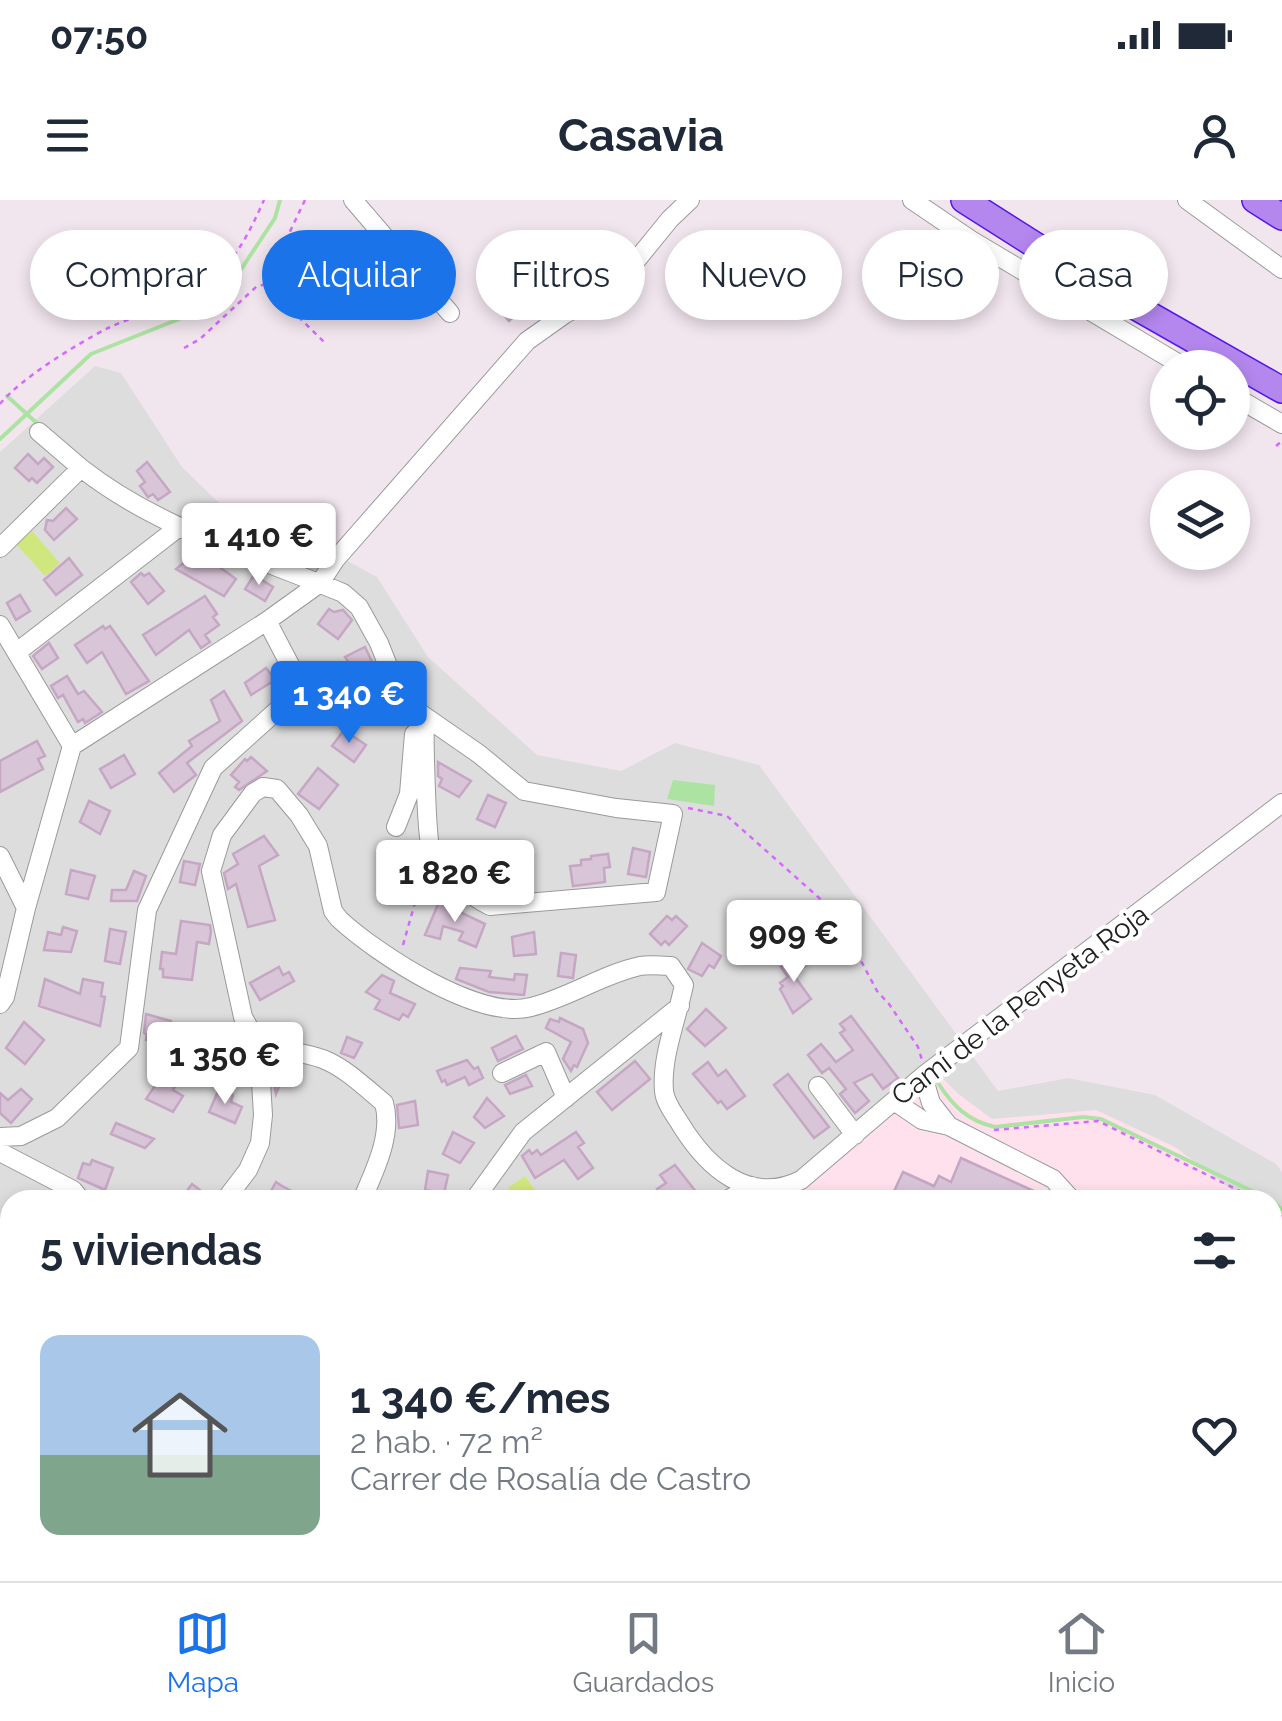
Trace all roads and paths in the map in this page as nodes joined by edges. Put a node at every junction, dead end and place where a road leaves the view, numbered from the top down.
1 (264, 200) edge
2 (305, 200) edge
3 (353, 200) edge
4 (690, 200) edge
5 (912, 200) edge
6 (964, 200) edge
7 (1187, 200) edge
8 (1255, 200) edge
9 (1282, 217) edge
10 (291, 230) edge
11 (379, 230) edge
12 (1282, 268) edge
13 (262, 285) edge
14 (301, 320) edge
15 (325, 344) dead end
16 (184, 348) dead end
17 (1156, 350) edge
18 (1282, 390) edge
19 (1, 402) edge
20 (1250, 405) edge
21 (1282, 424) edge
22 (39, 432) dead end
23 (1282, 441) edge
24 (1276, 446) dead end
25 (81, 468) junction
26 (180, 527) junction
27 (0, 548) edge
28 (320, 583) junction
29 (267, 621) junction
30 (0, 625) edge
31 (17, 652) junction
32 (302, 688) junction
33 (393, 688) junction
34 (426, 718) junction
35 (72, 746) junction
36 (1282, 803) edge
37 (672, 814) junction
38 (188, 823) junction
39 (396, 828) dead end
40 (222, 835) junction
41 (430, 850) junction
42 (0, 856) edge
43 (26, 908) junction
44 (398, 965) junction
45 (0, 1004) edge
46 (680, 1006) junction
47 (267, 1050) junction
48 (502, 1073) dead end
49 (923, 1076) junction
50 (818, 1086) dead end
51 (566, 1098) junction
52 (894, 1100) junction
53 (948, 1126) junction
54 (995, 1131) dead end
55 (854, 1135) junction
56 (0, 1138) edge
57 (0, 1152) edge
58 (801, 1180) junction
59 (752, 1186) junction
60 (73, 1190) edge
61 (233, 1190) edge
62 (366, 1190) edge
63 (479, 1190) edge
64 (745, 1190) edge
65 (798, 1190) edge
66 (1063, 1190) edge
67 (1237, 1190) edge

1 - 19 path
2 - 10 path
3 - 11 street
4 - 28 street
5 - 17 street
6 - 18 highway
7 - 12 street
8 - 9 highway
13 - 16 path
14 - 15 path
20 - 21 street
22 - 25 street
23 - 24 path
25 - 26 street
25 - 27 street
26 - 28 street
26 - 31 street
28 - 29 street
28 - 33 street
29 - 32 street
29 - 35 street
30 - 31 street
31 - 35 street
32 - 33 street
32 - 38 street
33 - 34 street
34 - 37 street
34 - 39 street
34 - 41 street
35 - 43 street
36 - 49 street, Camí de la Penyeta Roja
37 - 41 street
37 - 49 path
38 - 40 street
38 - 56 street
40 - 44 street
40 - 47 street
41 - 44 path
42 - 43 street
43 - 45 street
44 - 46 street
46 - 51 street
46 - 59 street
47 - 61 street
47 - 62 street
48 - 51 street
49 - 52 street, Camí de la Penyeta Roja
49 - 53 street
50 - 55 street
51 - 63 street
52 - 53 street
52 - 55 street, Camí de la Penyeta Roja
53 - 66 street
54 - 67 path
55 - 58 street, Camí de la Penyeta Roja
57 - 60 street
58 - 59 street
58 - 65 street
59 - 64 street

